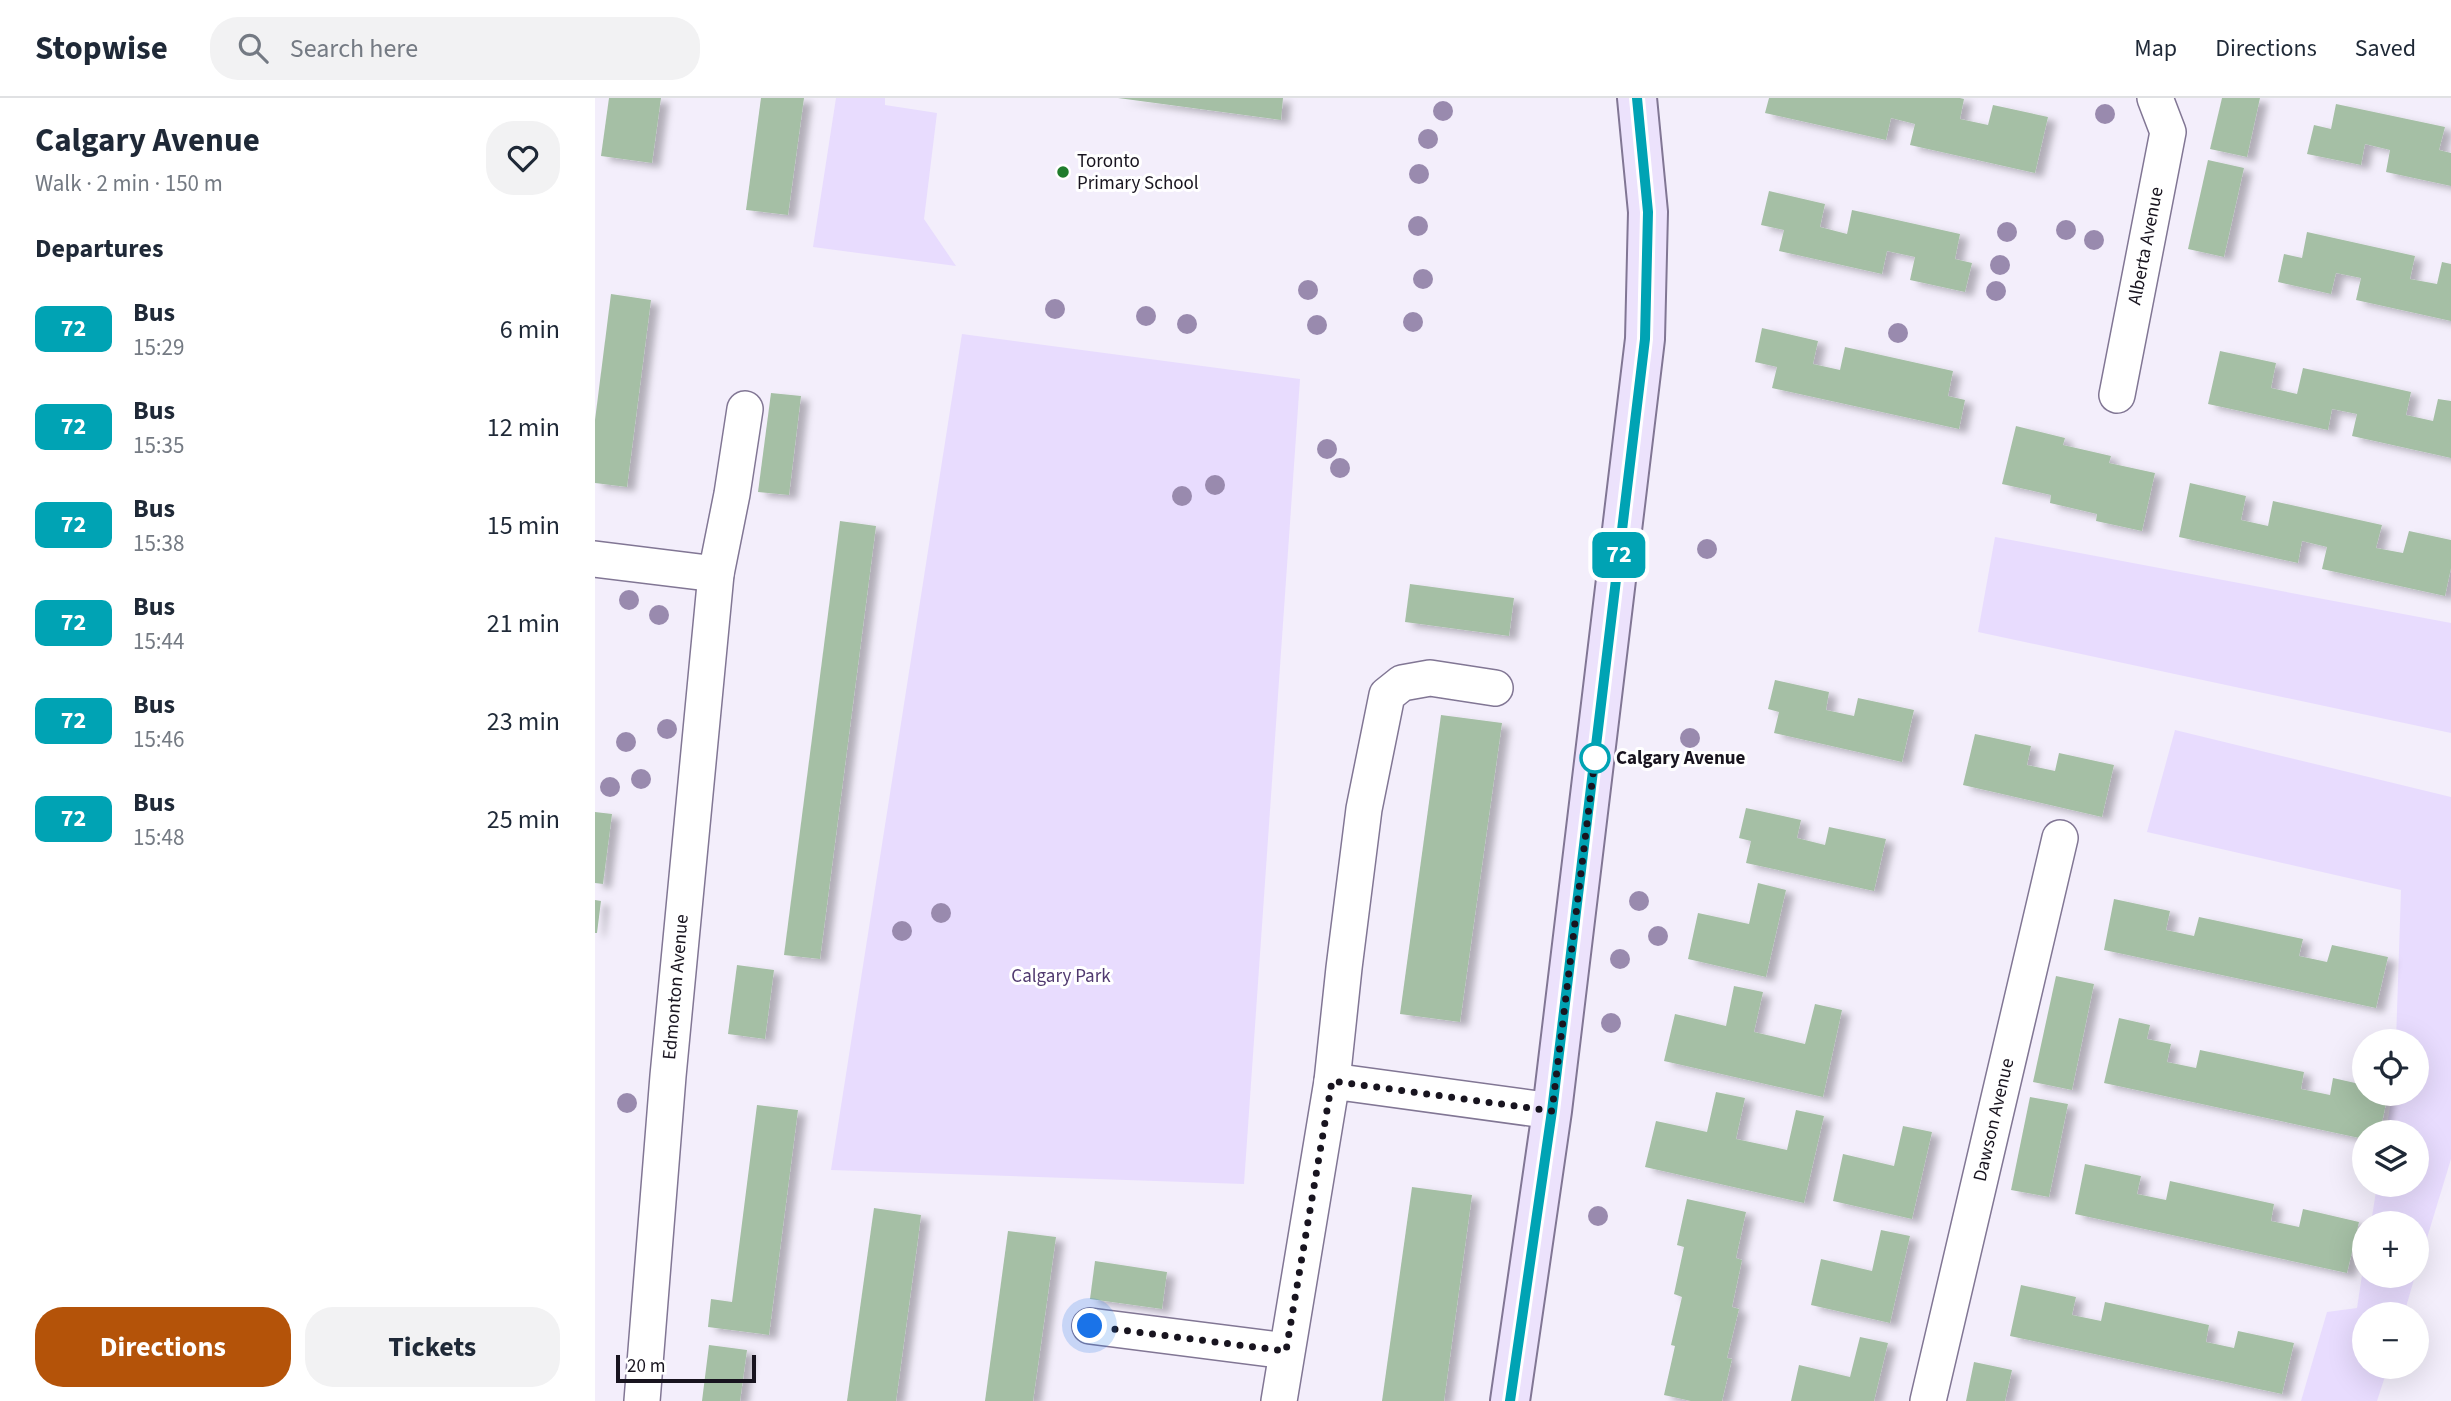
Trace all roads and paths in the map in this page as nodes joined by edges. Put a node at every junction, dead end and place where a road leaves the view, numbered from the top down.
1 (1637, 98) edge
2 (2155, 98) edge
3 (2117, 396) dead end
4 (745, 409) dead end
5 (595, 559) edge
6 (716, 574) junction
7 (1495, 688) dead end
8 (2060, 838) dead end
9 (1332, 1081) junction
10 (1552, 1111) junction
11 (1090, 1326) dead end
12 (1286, 1351) junction
13 (642, 1401) edge
14 (1279, 1401) edge
15 (1510, 1401) edge
16 (1928, 1401) edge

1 - 10 street
2 - 3 street, Alberta Avenue
4 - 6 street, Edmonton Avenue
5 - 6 street
6 - 13 street, Edmonton Avenue
7 - 9 street
8 - 16 street, Dawson Avenue
9 - 10 street
9 - 12 street
10 - 15 street
11 - 12 street
12 - 14 street

